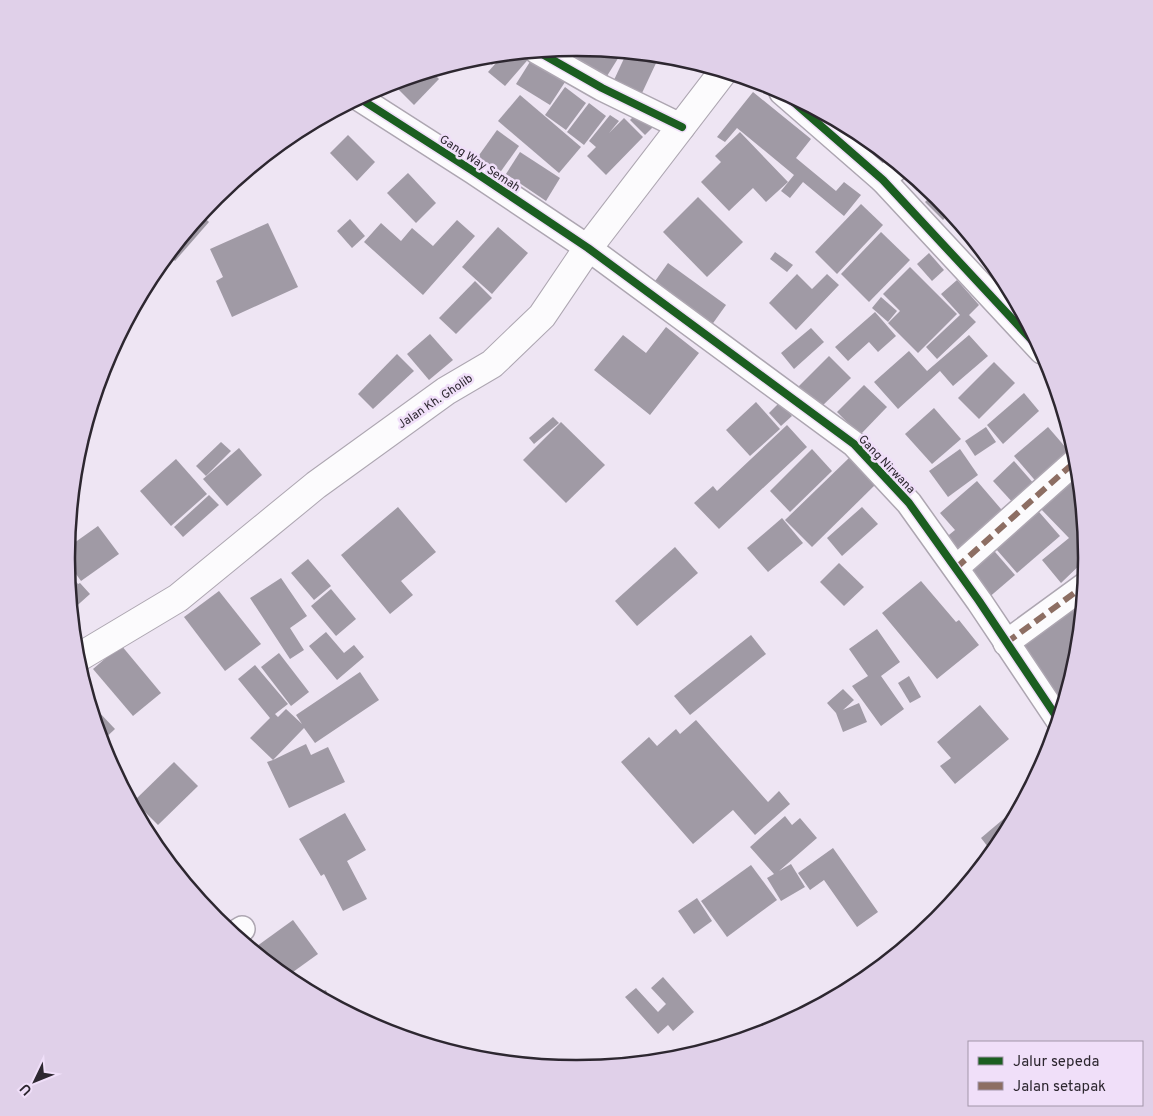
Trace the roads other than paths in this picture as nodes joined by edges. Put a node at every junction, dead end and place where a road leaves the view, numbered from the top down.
1 (548, 57) edge
2 (719, 77) edge
3 (366, 103) edge
4 (816, 117) edge
5 (682, 127) junction
6 (891, 173) edge
7 (588, 248) junction
8 (1023, 328) edge
9 (1070, 466) edge
10 (956, 568) junction
11 (1077, 591) edge
12 (1006, 643) junction
13 (84, 654) edge
14 (1054, 713) edge

1 - 5 street
2 - 5 main road, Jalan Kh. Gholib
3 - 7 street, Gang Way Semah
4 - 6 street
5 - 7 main road, Jalan Kh. Gholib
6 - 8 street
7 - 10 street, Gang Nirwana
7 - 13 main road, Jalan Kh. Gholib
9 - 10 street
10 - 12 street, Gang Nirwana
11 - 12 street
12 - 14 street, Gang Nirwana

